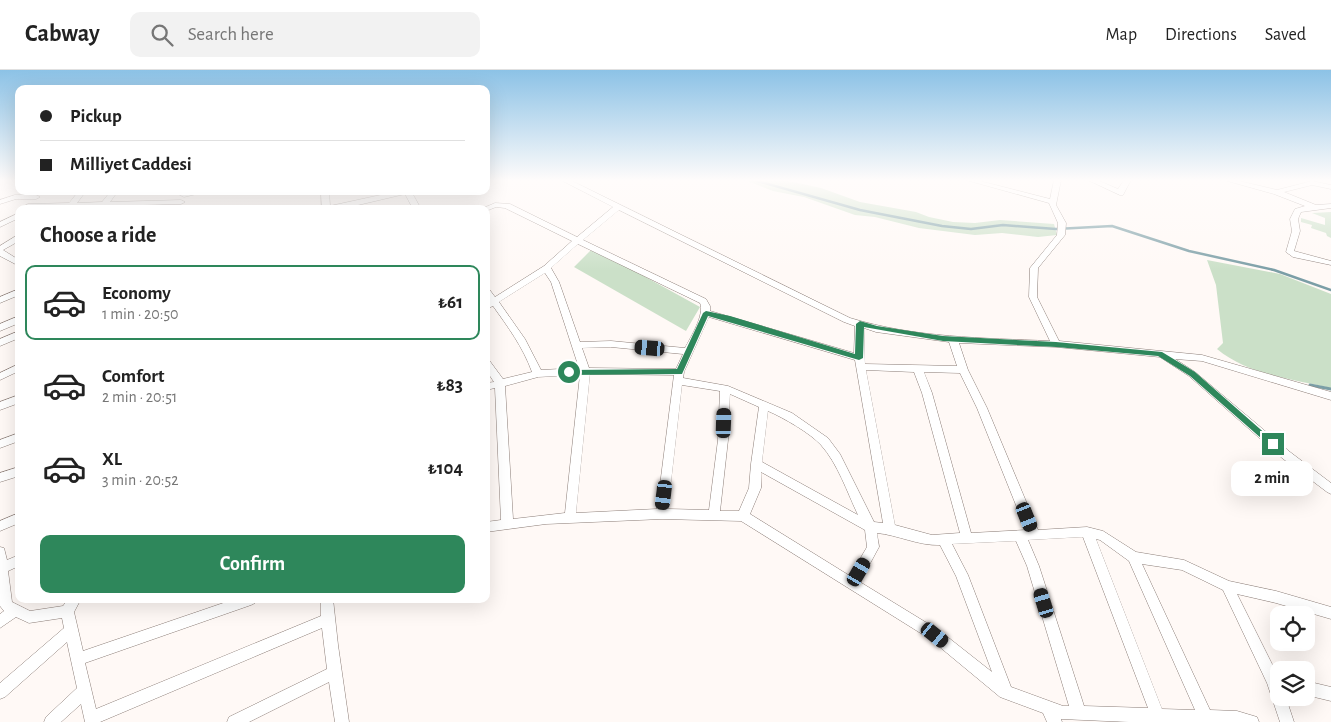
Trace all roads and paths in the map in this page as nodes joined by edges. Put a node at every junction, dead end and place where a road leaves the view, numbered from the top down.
1 (516, 210) edge
2 (614, 210) edge
3 (625, 210) edge
4 (1055, 210) edge
5 (1299, 210) edge
6 (15, 217) edge
7 (0, 225) edge
8 (578, 240) junction
9 (15, 241) edge
10 (0, 251) edge
11 (15, 261) edge
12 (1331, 263) edge
13 (547, 268) junction
14 (15, 294) edge
15 (0, 300) edge
16 (490, 303) edge
17 (706, 313) junction
18 (15, 321) edge
19 (860, 324) junction
20 (0, 328) edge
21 (15, 336) edge
22 (953, 339) junction
23 (0, 343) edge
24 (576, 344) junction
25 (1056, 344) junction
26 (688, 351) junction
27 (1159, 354) junction
28 (860, 362) junction
29 (490, 368) edge
30 (15, 369) edge
31 (918, 369) junction
32 (963, 370) junction
33 (585, 371) junction
34 (538, 374) junction
35 (679, 376) junction
36 (0, 377) edge
37 (500, 383) junction
38 (490, 386) edge
39 (725, 388) junction
40 (1331, 396) edge
41 (15, 400) edge
42 (0, 406) edge
43 (764, 406) junction
44 (15, 438) edge
45 (0, 444) edge
46 (756, 464) junction
47 (15, 472) edge
48 (0, 478) edge
49 (1331, 489) edge
50 (662, 514) junction
51 (714, 515) junction
52 (743, 516) junction
53 (570, 518) junction
54 (15, 520) edge
55 (507, 524) junction
56 (0, 526) edge
57 (490, 526) edge
58 (870, 527) junction
59 (890, 529) junction
60 (1087, 532) junction
61 (1020, 535) junction
62 (1034, 535) junction
63 (967, 538) junction
64 (943, 539) junction
65 (0, 552) edge
66 (1133, 557) junction
67 (15, 562) edge
68 (1, 568) edge
69 (2, 584) edge
70 (852, 584) junction
71 (1227, 586) junction
72 (72, 603) edge
73 (239, 603) edge
74 (327, 603) edge
75 (16, 610) junction
76 (66, 611) junction
77 (1331, 613) edge
78 (328, 619) junction
79 (0, 622) edge
80 (71, 630) junction
81 (78, 659) junction
82 (1270, 669) edge
83 (336, 672) junction
84 (85, 690) junction
85 (1315, 690) edge
86 (0, 692) edge
87 (1005, 692) junction
88 (1331, 694) edge
89 (1283, 706) edge
90 (1048, 708) junction
91 (1079, 714) junction
92 (1158, 716) junction
93 (1206, 717) junction
94 (92, 720) edge
95 (51, 722) edge
96 (234, 722) edge
97 (342, 722) edge
98 (1055, 722) edge
99 (1252, 722) edge
100 (1287, 722) edge

1 - 8 street
2 - 8 street
3 - 19 street
4 - 25 street
5 - 12 street
6 - 7 street
8 - 13 street
8 - 17 street
9 - 10 street
10 - 11 street
13 - 16 street
13 - 24 street
14 - 15 street
16 - 34 street
17 - 26 street
17 - 28 street
18 - 20 street
19 - 22 street
19 - 28 street
21 - 23 street
22 - 25 street
22 - 32 street
24 - 26 street
24 - 33 street
25 - 27 street
26 - 35 street
27 - 40 street
27 - 49 street
28 - 31 street
28 - 59 street
29 - 37 street
30 - 36 street
31 - 32 street
31 - 63 street
32 - 62 street
33 - 34 street
33 - 35 street
33 - 53 street
34 - 37 street
35 - 39 street
35 - 50 street
37 - 38 street
37 - 55 street
39 - 43 street
39 - 51 street
41 - 42 street
43 - 46 street
43 - 58 street
44 - 45 street
46 - 52 street
46 - 58 street
47 - 48 street
50 - 51 street
50 - 53 street
51 - 52 street
52 - 70 street
53 - 55 street
54 - 56 street
55 - 57 street
58 - 59 street
58 - 70 street
59 - 64 street
60 - 62 street
60 - 66 street
60 - 92 street
61 - 62 street
61 - 63 street
61 - 91 street
63 - 64 street
64 - 87 street
65 - 68 street
66 - 71 street
66 - 93 street
67 - 68 street
68 - 69 street
69 - 75 street
70 - 87 street
71 - 77 street
71 - 82 street
72 - 76 street
73 - 81 street
74 - 78 street
75 - 76 street
75 - 79 street
76 - 80 street
78 - 83 street
78 - 94 street
80 - 81 street
80 - 86 street
81 - 84 street
83 - 96 street
83 - 97 street
84 - 94 street
84 - 95 street
85 - 88 street
87 - 90 street
89 - 100 street
90 - 91 street
90 - 98 street
91 - 92 street
92 - 93 street
93 - 99 street

